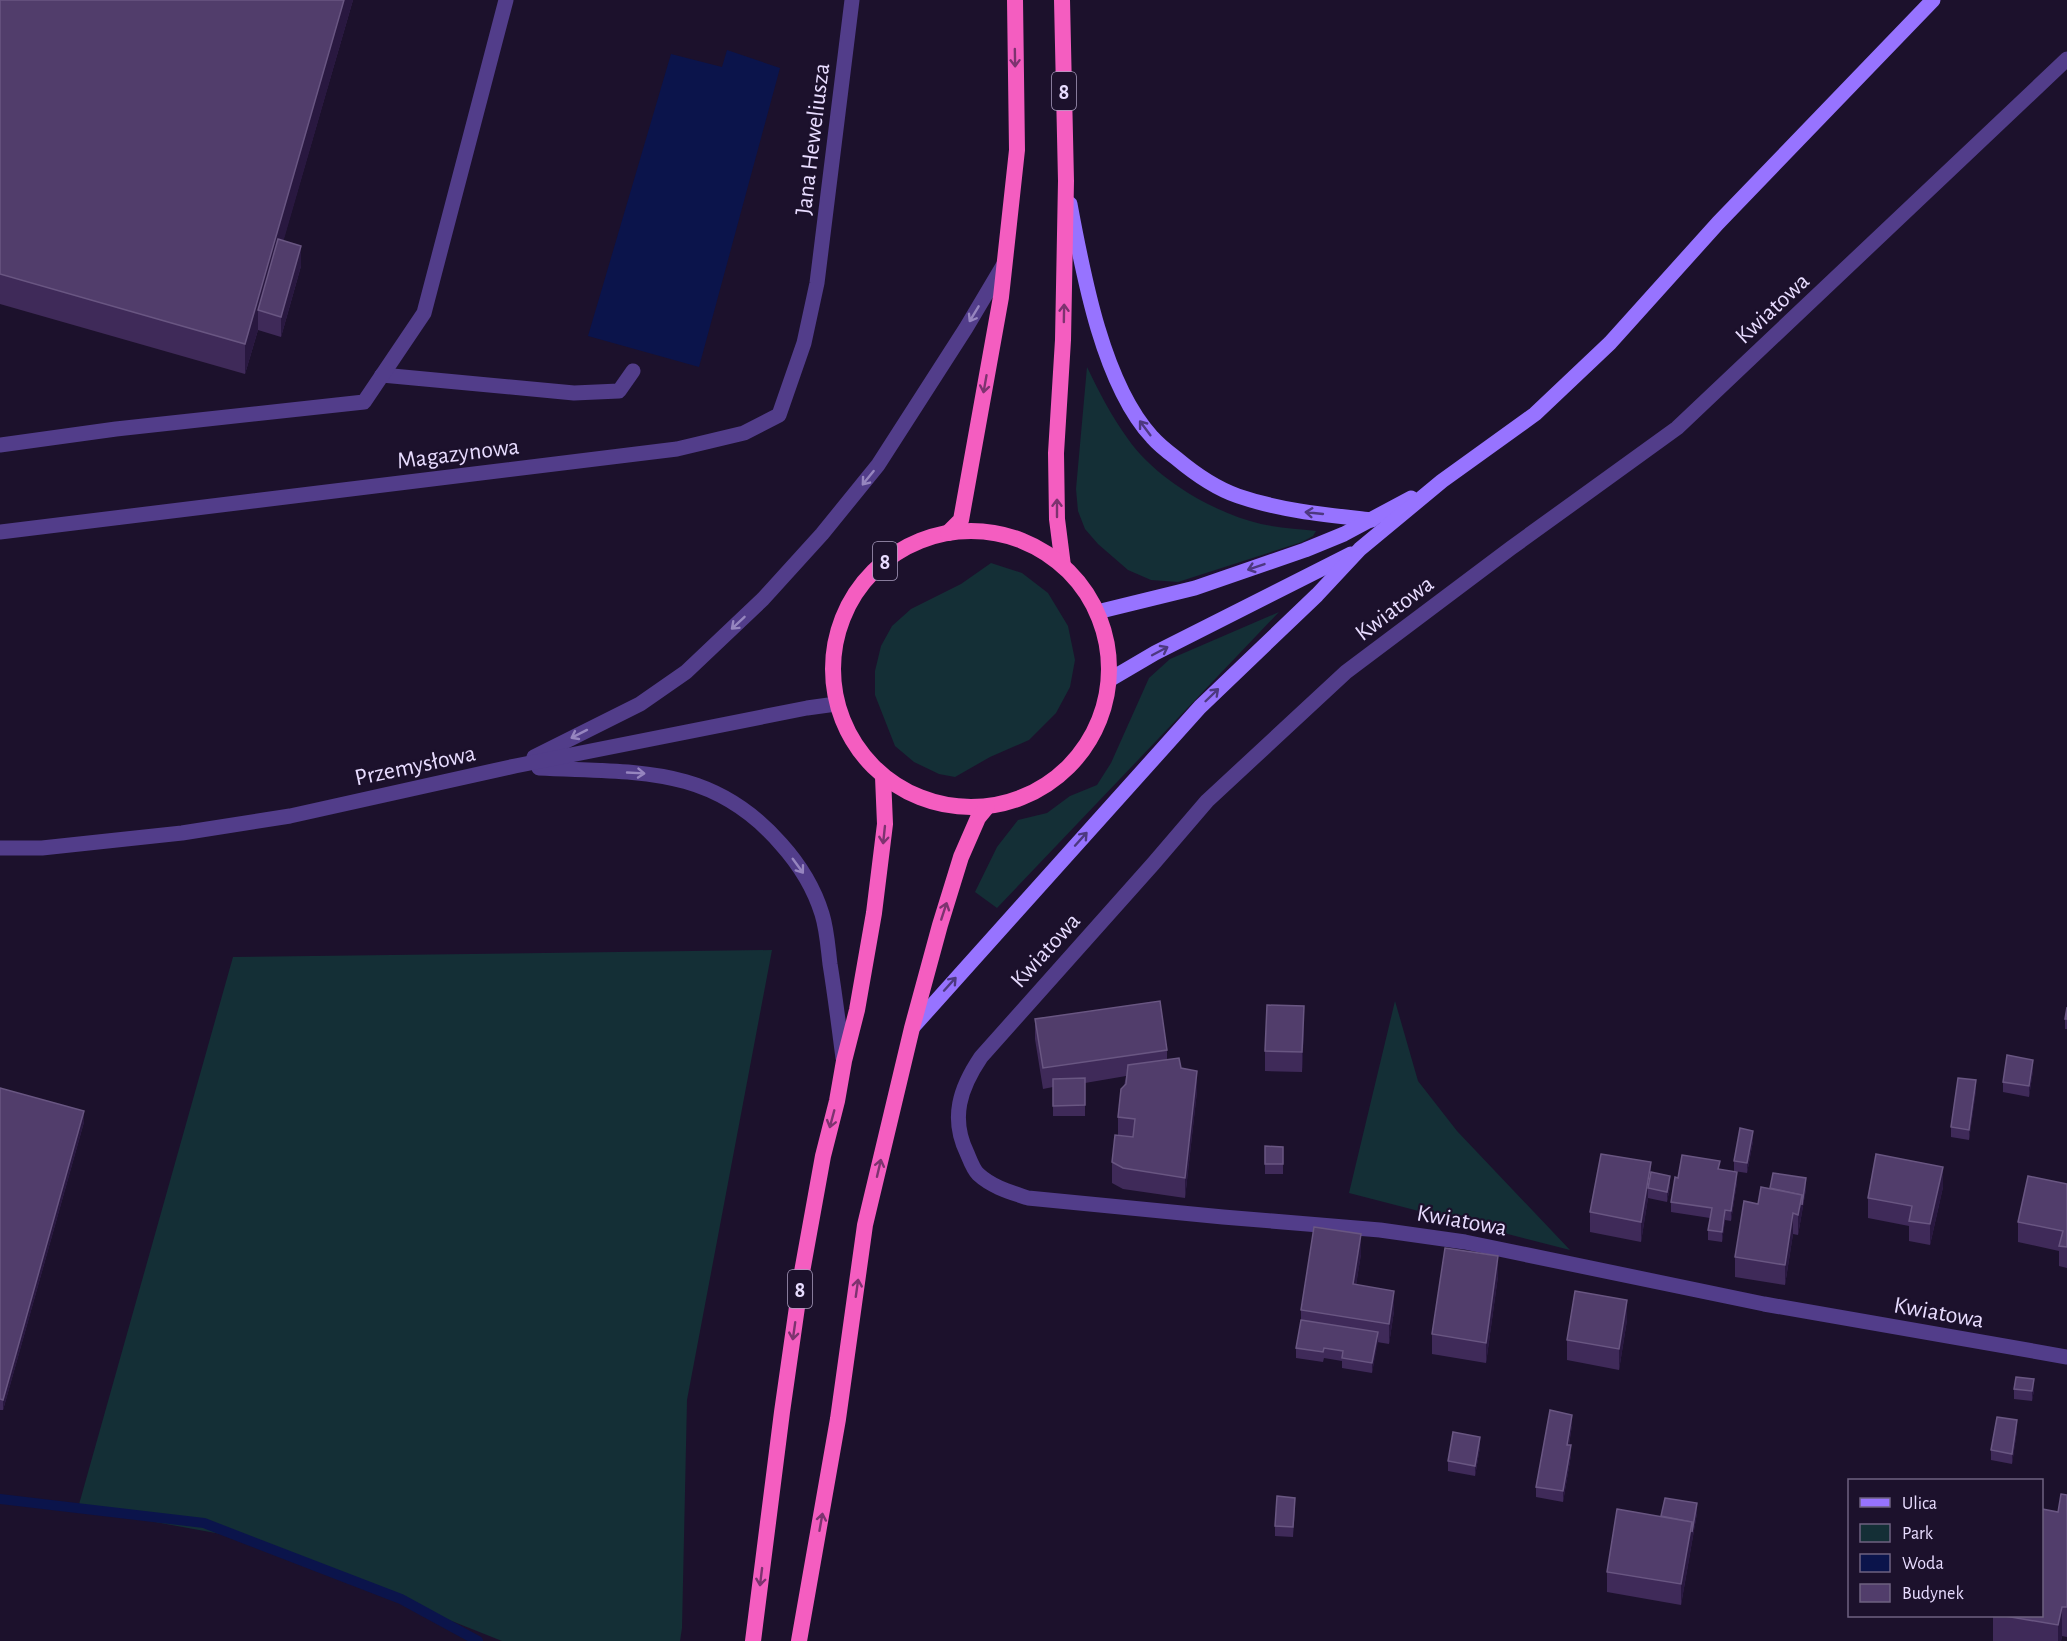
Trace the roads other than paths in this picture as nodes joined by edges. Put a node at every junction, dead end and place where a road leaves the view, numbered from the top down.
1 (506, 0) edge
2 (852, 0) edge
3 (1015, 0) edge
4 (1062, 0) edge
5 (1933, 0) edge
6 (2067, 59) edge
7 (1066, 181) junction
8 (1004, 264) junction
9 (817, 284) joint
10 (633, 371) dead end
11 (382, 375) junction
12 (0, 446) edge
13 (1442, 481) junction
14 (1372, 520) junction
15 (0, 532) edge
16 (948, 532) junction
17 (1360, 549) junction
18 (1063, 566) junction
19 (1097, 612) junction
20 (1109, 680) junction
21 (836, 704) junction
22 (515, 766) junction
23 (883, 777) junction
24 (987, 807) junction
25 (0, 848) edge
26 (912, 1028) junction
27 (843, 1061) junction
28 (2067, 1357) edge
29 (753, 1641) edge
30 (800, 1641) edge

1 - 11 street
2 - 9 street, Jana Heweliusza
3 -> 8 highway, 8
4 - 7 highway, 8
5 - 13 main road
6 - 28 street, Kwiatowa
14 -> 7 main road
18 -> 7 highway, 8
8 -> 16 highway, 8
8 -> 22 street
9 - 15 street, Magazynowa
10 - 11 street
11 - 12 street
13 - 14 main road
13 - 17 main road
14 -> 19 main road
16 - 18 highway, 8
16 - 21 highway, 8
20 -> 17 main road
26 -> 17 main road
18 - 19 highway, 8
19 - 20 highway, 8
20 - 24 highway, 8
21 - 22 street, Przemysłowa
21 - 23 highway, 8
22 - 25 street, Przemysłowa
22 -> 27 street
23 - 24 highway, 8
23 -> 27 highway, 8
26 -> 24 highway
30 -> 26 highway
27 -> 29 highway, 8

